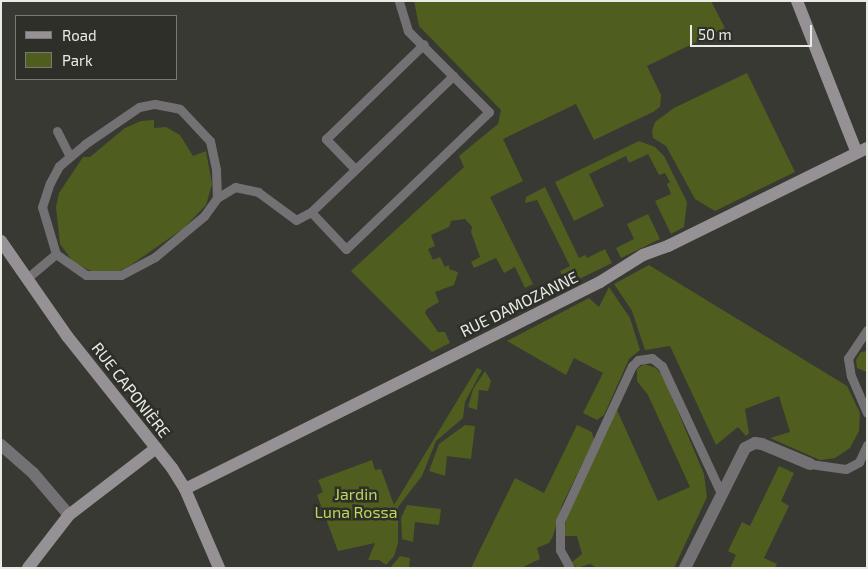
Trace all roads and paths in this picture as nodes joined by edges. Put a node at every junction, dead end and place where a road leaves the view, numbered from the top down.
1 (399, 1) edge
2 (797, 1) edge
3 (424, 44) junction
4 (453, 76) junction
5 (57, 131) dead end
6 (862, 151) edge
7 (70, 156) junction
8 (355, 169) junction
9 (217, 198) junction
10 (311, 212) junction
11 (1, 241) edge
12 (56, 254) junction
13 (26, 279) junction
14 (866, 334) edge
15 (867, 413) edge
16 (1, 445) edge
17 (867, 445) edge
18 (156, 448) junction
19 (810, 464) joint
20 (186, 489) junction
21 (721, 493) junction
22 (69, 515) junction
23 (28, 568) edge
24 (219, 568) edge
25 (570, 568) edge
26 (685, 568) edge

1 - 3 lane
2 - 6 street
3 - 4 lane
3 - 8 lane
4 - 8 lane
4 - 10 lane
5 - 7 lane
6 - 20 street, RUE DAMOZANNE
7 - 9 lane
7 - 12 lane
8 - 10 lane
9 - 10 lane
9 - 12 lane
11 - 13 street, RUE CAPONIÈRE
12 - 13 lane
13 - 18 street, RUE CAPONIÈRE
14 - 15 lane
16 - 22 street
17 - 19 lane
18 - 20 street, RUE CAPONIÈRE
18 - 22 street
19 - 21 street
20 - 24 street, RUE CAPONIÈRE
21 - 25 lane
21 - 26 street
22 - 23 street

